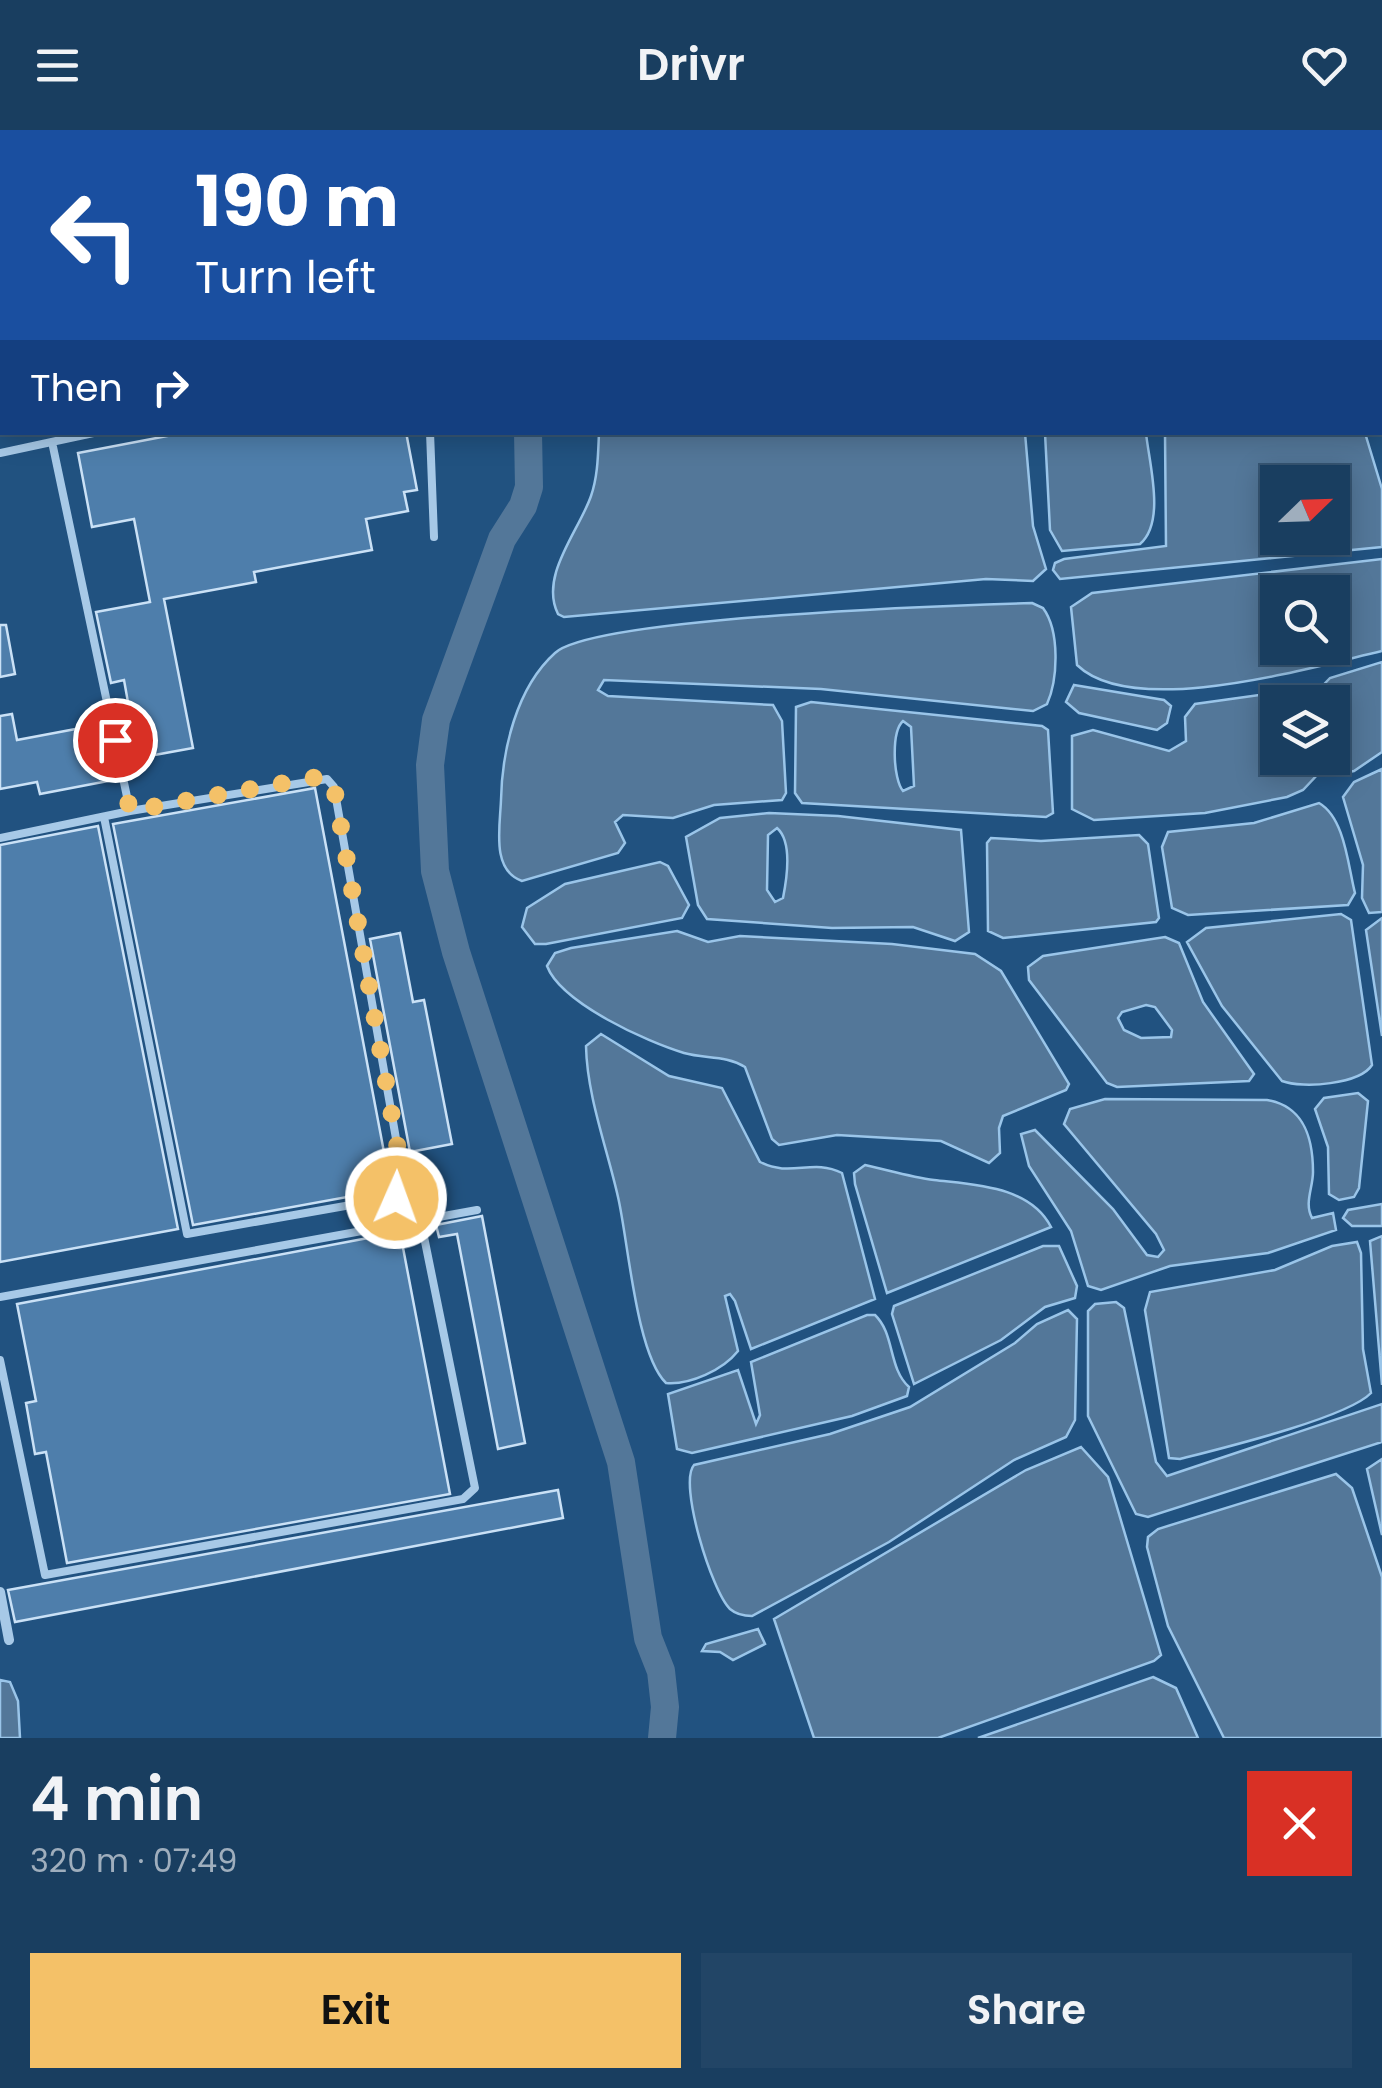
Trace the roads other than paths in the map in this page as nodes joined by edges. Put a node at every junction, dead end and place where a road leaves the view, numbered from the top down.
1 (84, 435) edge
2 (430, 435) edge
3 (52, 442) junction
4 (0, 453) edge
5 (434, 536) dead end
6 (130, 811) junction
7 (104, 816) junction
8 (0, 838) edge
9 (477, 1210) dead end
10 (422, 1222) junction
11 (0, 1297) edge
12 (0, 1360) edge
13 (0, 1592) edge
14 (10, 1640) dead end

1 - 3 lane
2 - 5 lane
3 - 4 lane
3 - 6 lane
6 - 7 lane
6 - 7 lane
7 - 8 lane
9 - 10 lane
10 - 11 lane
10 - 12 lane
13 - 14 street

